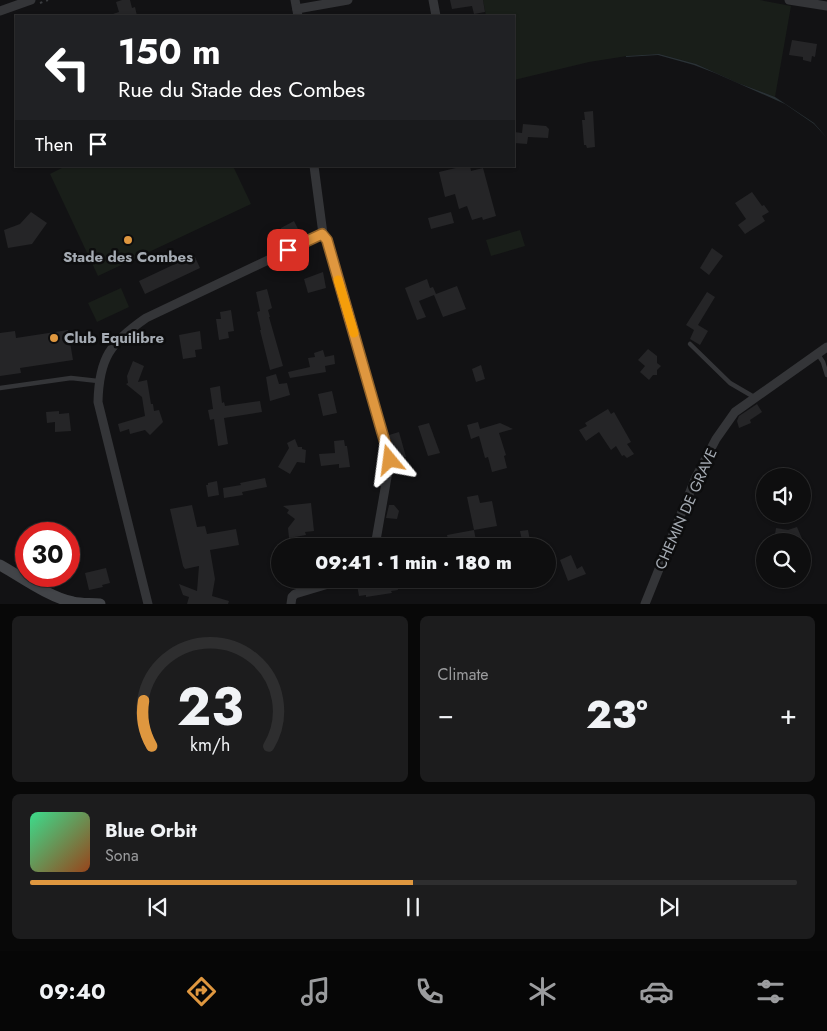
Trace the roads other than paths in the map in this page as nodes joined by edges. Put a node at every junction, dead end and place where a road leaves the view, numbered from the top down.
1 (31, 0) edge
2 (348, 0) edge
3 (433, 0) edge
4 (789, 0) edge
5 (827, 6) edge
6 (297, 8) edge
7 (0, 11) edge
8 (436, 15) edge
9 (314, 167) edge
10 (322, 234) junction
11 (690, 344) dead end
12 (827, 346) edge
13 (817, 353) junction
14 (827, 375) edge
15 (98, 381) junction
16 (0, 388) edge
17 (754, 397) junction
18 (375, 538) edge
19 (0, 565) edge
20 (315, 588) edge
21 (100, 604) edge
22 (148, 604) edge
23 (291, 604) edge
24 (645, 604) edge

1 - 7 street
2 - 6 street
3 - 8 street
4 - 5 street
9 - 10 street
10 - 15 street
10 - 18 street
11 - 17 lane
12 - 13 street, CHEMIN DE GRAVE
13 - 14 lane
13 - 17 street, CHEMIN DE GRAVE
15 - 16 lane
15 - 22 street
17 - 24 street, CHEMIN DE GRAVE
19 - 21 main road
20 - 23 street

